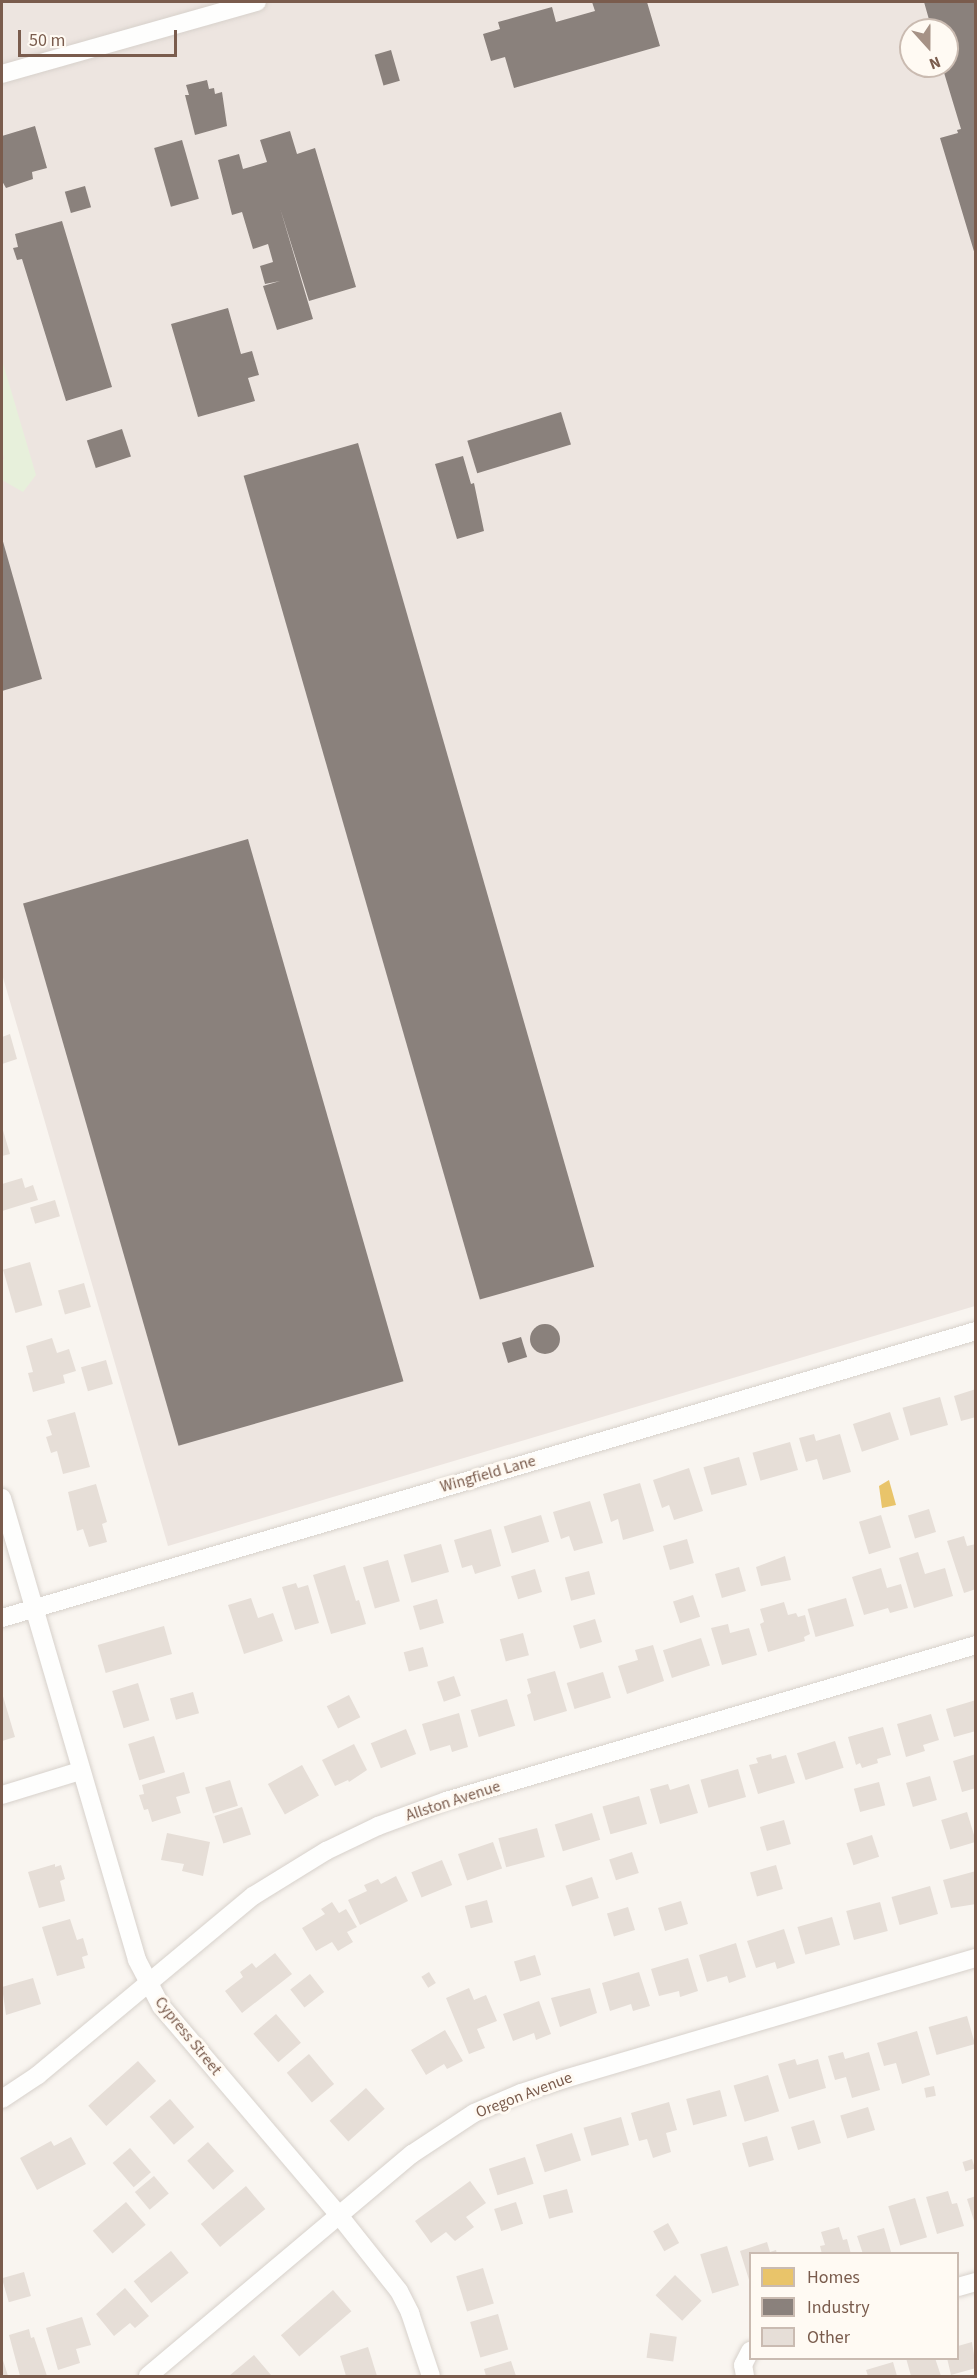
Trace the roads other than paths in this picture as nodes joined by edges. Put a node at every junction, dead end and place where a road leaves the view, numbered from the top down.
1 (257, 2) edge
2 (2, 74) edge
3 (975, 1331) edge
4 (2, 1498) edge
5 (32, 1609) junction
6 (2, 1618) edge
7 (975, 1645) edge
8 (80, 1771) junction
9 (2, 1795) edge
10 (975, 1958) edge
11 (148, 1982) junction
12 (2, 2099) edge
13 (338, 2214) junction
14 (975, 2282) edge
15 (959, 2286) edge
16 (749, 2353) edge
17 (148, 2376) edge
18 (431, 2376) edge
19 (746, 2376) edge

1 - 2 street
3 - 5 street, Wingfield Lane
4 - 5 street, Cypress Street
5 - 6 street, Wingfield Lane
5 - 8 street, Cypress Street
7 - 11 street, Allston Avenue
8 - 9 street
8 - 11 street, Cypress Street
10 - 13 street, Oregon Avenue
11 - 12 street, Allston Avenue
11 - 13 street, Cypress Street
13 - 17 street, Oregon Avenue
13 - 18 street, Cypress Street
14 - 15 street
16 - 19 street

